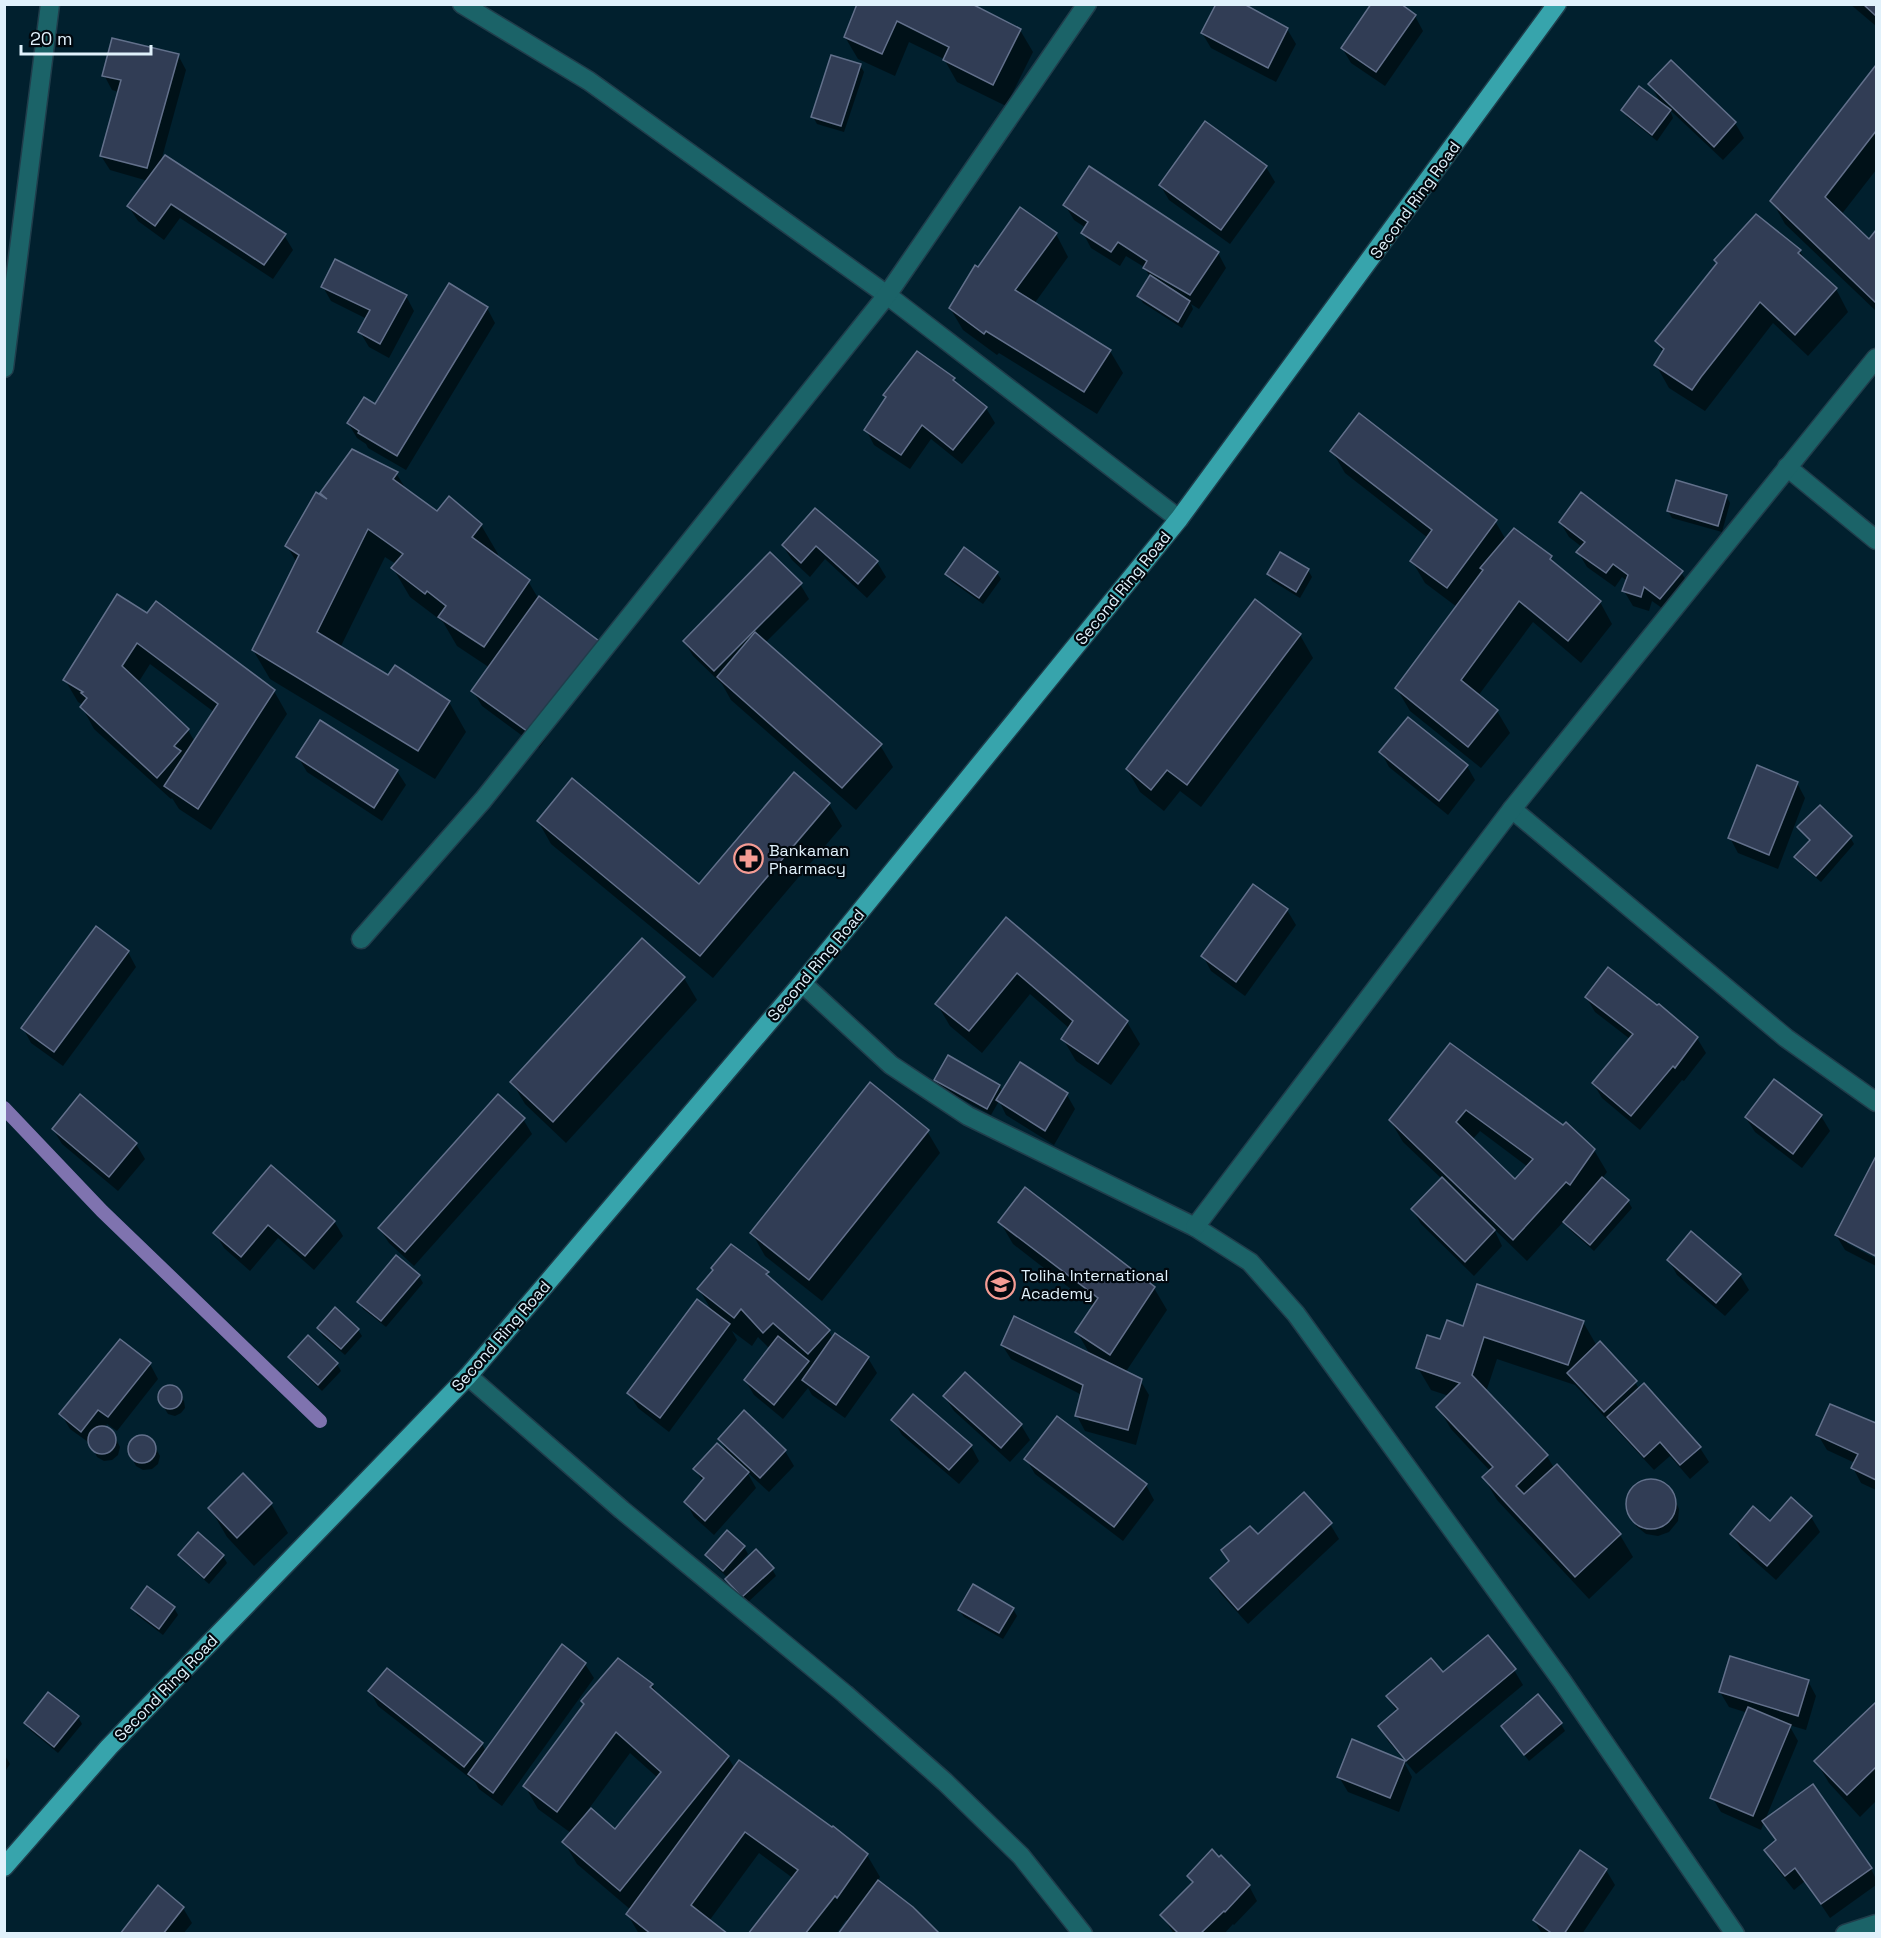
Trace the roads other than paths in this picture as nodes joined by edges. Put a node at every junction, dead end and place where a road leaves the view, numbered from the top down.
1 (50, 4) edge
2 (462, 4) edge
3 (1087, 4) edge
4 (1557, 4) edge
5 (887, 295) junction
6 (1876, 358) edge
7 (4, 368) edge
8 (1787, 467) junction
9 (1179, 519) junction
10 (1876, 540) edge
11 (1512, 809) junction
12 (361, 939) dead end
13 (802, 983) junction
14 (1876, 1102) edge
15 (1195, 1227) junction
16 (468, 1376) junction
17 (4, 1867) edge
18 (1876, 1924) edge
19 (1083, 1934) edge
20 (1735, 1934) edge
21 (1845, 1934) edge

1 - 7 street
2 - 5 street
3 - 5 street
4 - 9 main road, Second Ring Road
5 - 9 street
5 - 12 street
6 - 8 street
8 - 10 street
8 - 11 street
9 - 13 main road, Second Ring Road
11 - 14 street
11 - 15 street
13 - 15 street
13 - 16 main road, Second Ring Road
15 - 20 street
16 - 17 main road, Second Ring Road
16 - 19 street
18 - 21 street

